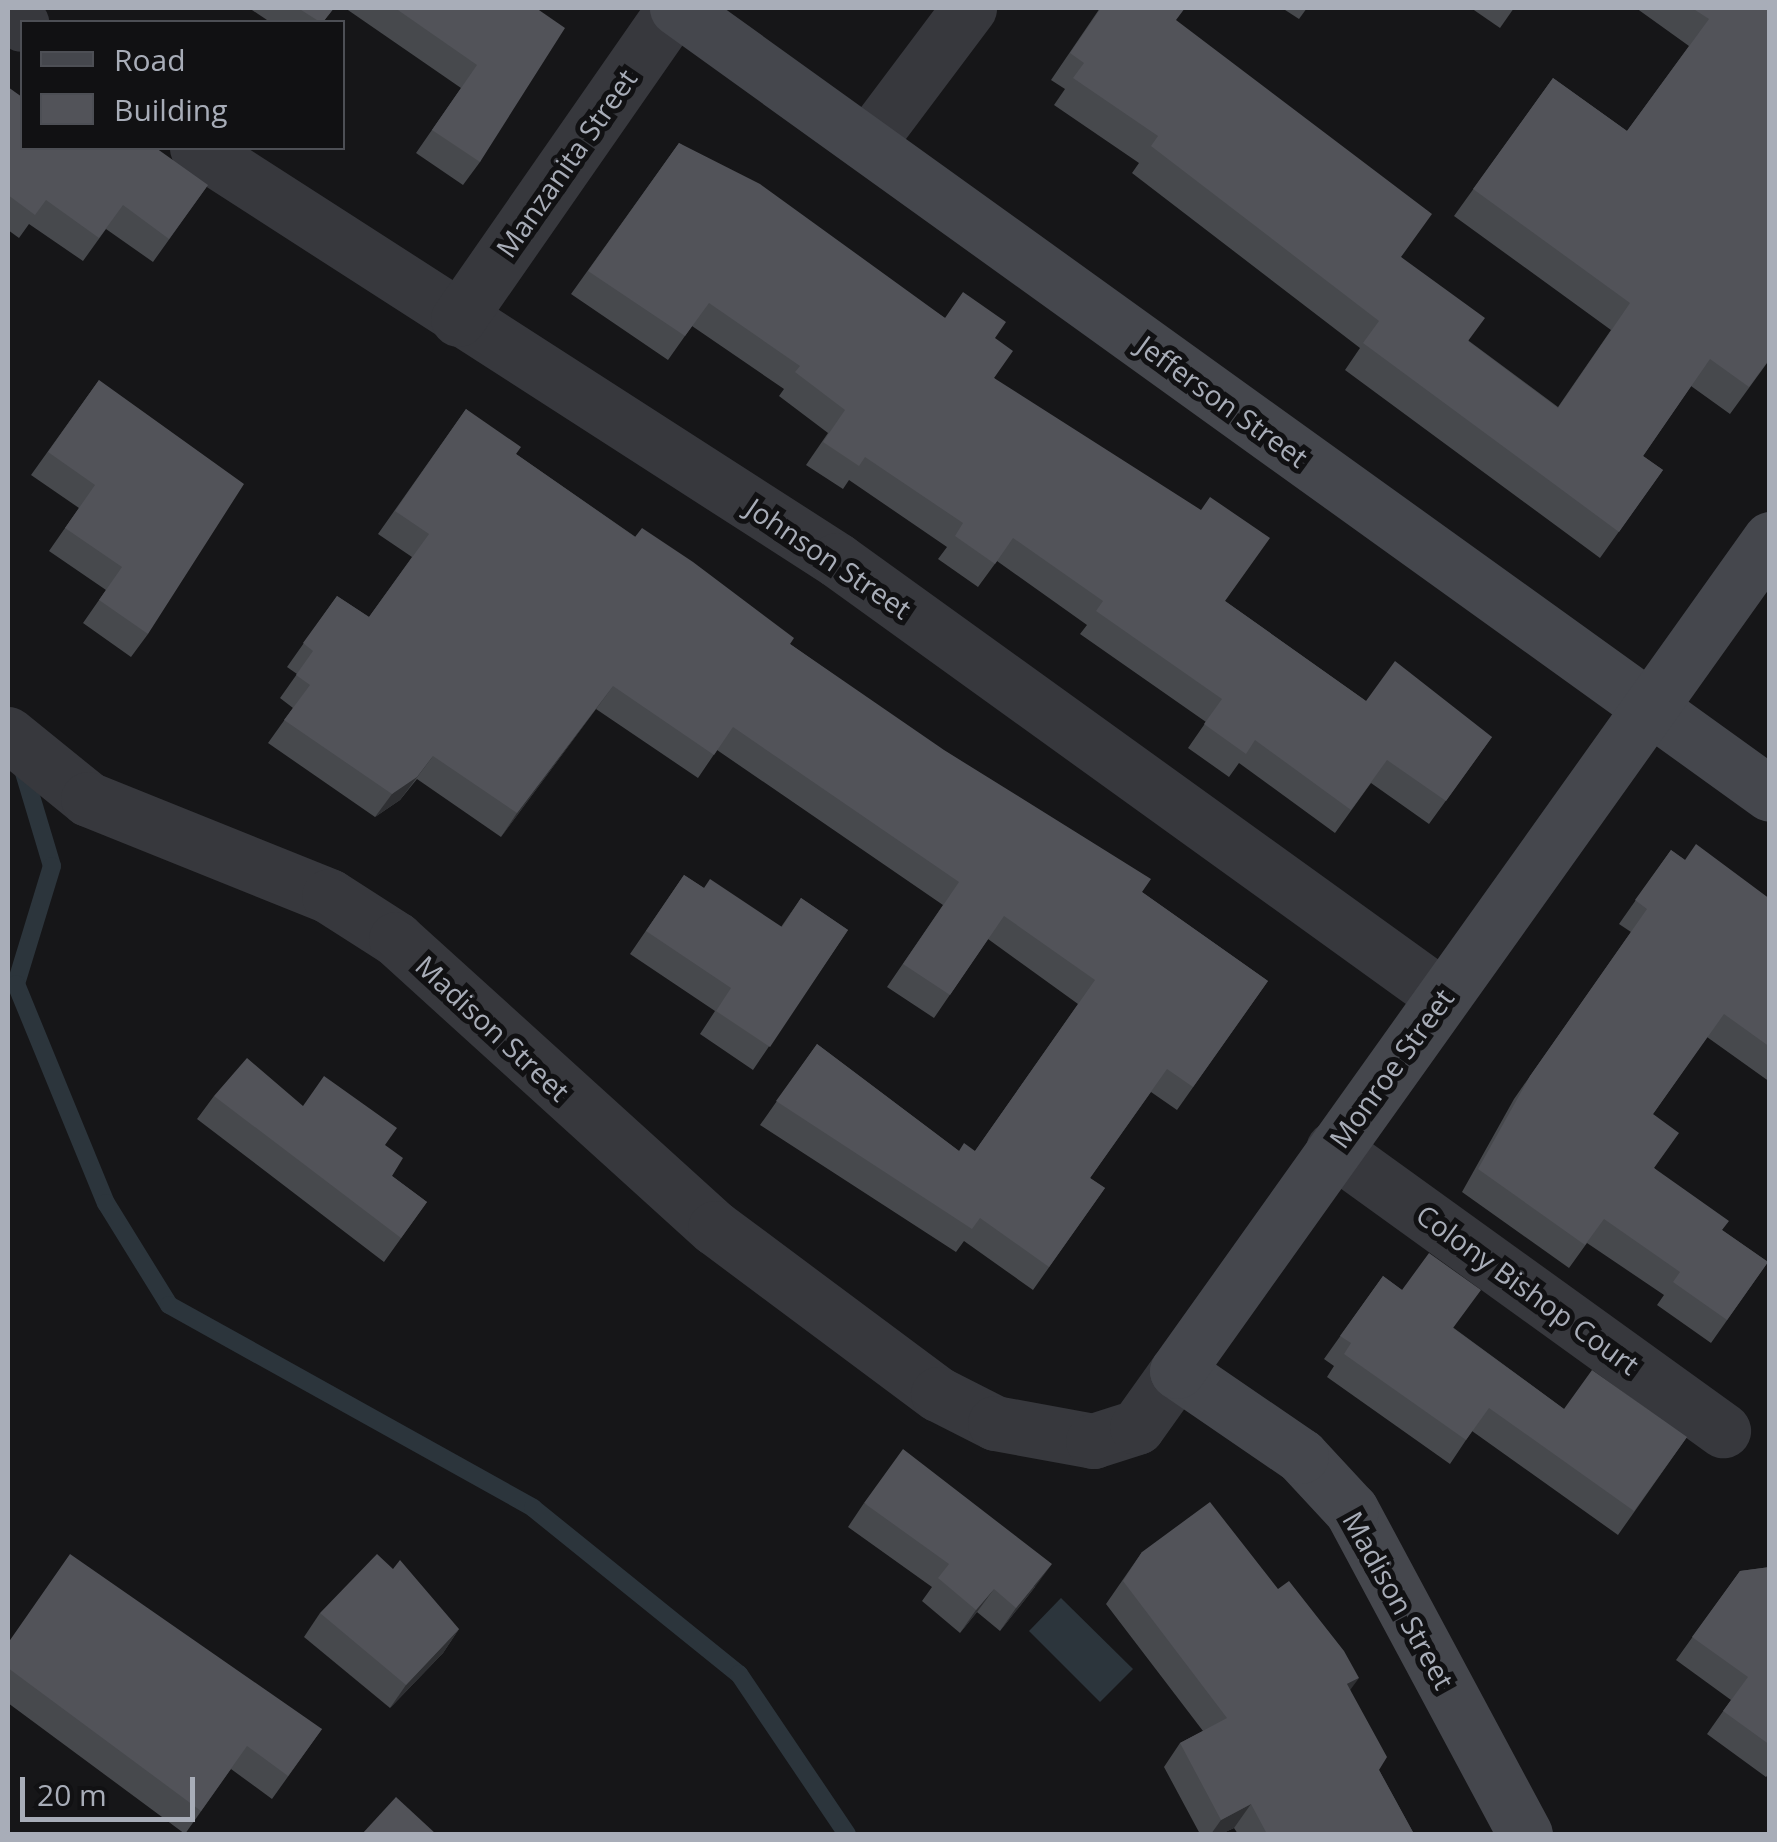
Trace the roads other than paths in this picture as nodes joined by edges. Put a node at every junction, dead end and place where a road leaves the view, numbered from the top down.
1 (676, 8) edge
2 (969, 8) edge
3 (866, 144) junction
4 (200, 150) edge
5 (458, 319) junction
6 (1770, 539) edge
7 (1649, 708) junction
8 (8, 734) edge
9 (1770, 794) edge
10 (1442, 996) junction
11 (1333, 1149) junction
12 (1177, 1370) junction
13 (938, 1394) joint
14 (1723, 1430) dead end
15 (1525, 1834) edge

1 - 3 street, Jefferson Street
1 - 5 street, Manzanita Street
2 - 3 street
3 - 7 street, Jefferson Street
4 - 5 street, Johnson Street
5 - 10 street, Johnson Street
6 - 7 street, Monroe Street
7 - 9 street, Jefferson Street
7 - 10 street, Monroe Street
8 - 13 street, Madison Street
10 - 11 street, Monroe Street
11 - 12 street, Monroe Street
11 - 14 street, Colony Bishop Court
12 - 13 street, Monroe Street
12 - 15 street, Madison Street

